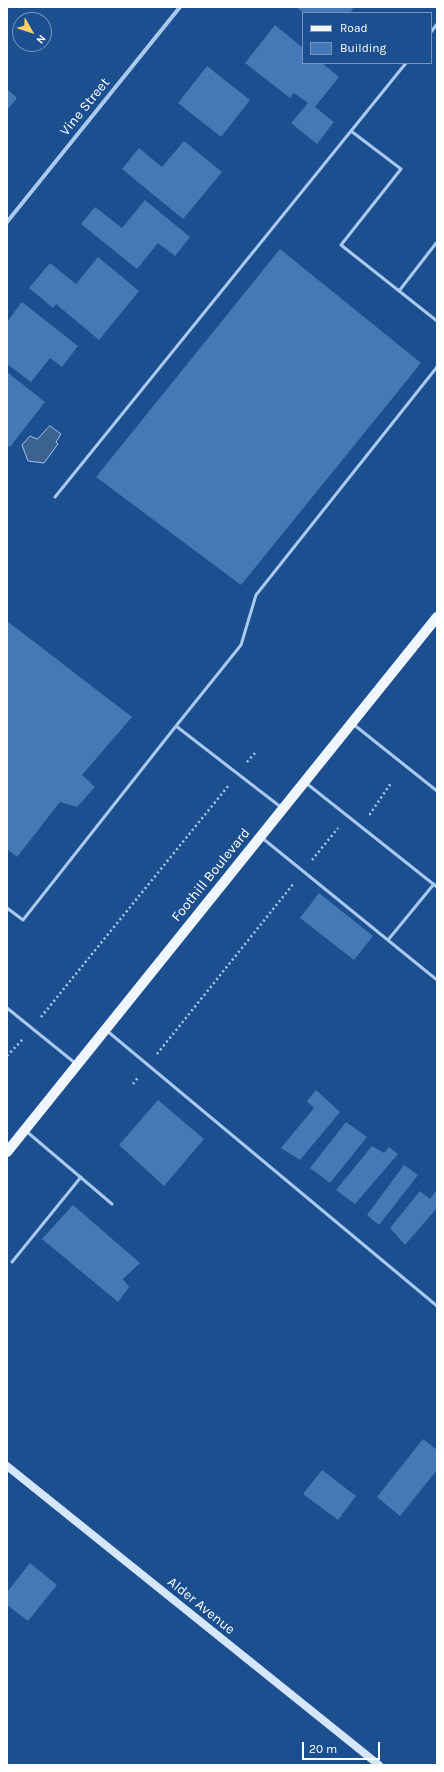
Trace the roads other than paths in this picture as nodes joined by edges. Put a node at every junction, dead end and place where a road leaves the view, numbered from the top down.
1 (180, 7) edge
2 (405, 64) edge
3 (352, 132) junction
4 (7, 222) edge
5 (437, 242) edge
6 (399, 291) junction
7 (437, 322) edge
8 (437, 367) edge
9 (55, 497) dead end
10 (437, 617) edge
11 (351, 723) junction
12 (176, 726) junction
13 (304, 782) junction
14 (437, 791) edge
15 (282, 809) junction
16 (260, 836) junction
17 (434, 884) junction
18 (437, 887) edge
19 (7, 908) edge
20 (388, 940) junction
21 (437, 980) edge
22 (7, 1008) edge
23 (105, 1029) junction
24 (77, 1064) junction
25 (25, 1130) junction
26 (7, 1152) edge
27 (81, 1177) junction
28 (112, 1204) dead end
29 (12, 1262) dead end
30 (437, 1306) edge
31 (7, 1466) edge
32 (379, 1765) edge

1 - 4 street, Vine Street
2 - 3 lane
3 - 6 lane
3 - 9 lane
5 - 6 lane
6 - 7 lane
8 - 12 lane
10 - 11 main road, Foothill Boulevard
11 - 13 main road, Foothill Boulevard
11 - 14 lane
12 - 15 lane
12 - 19 lane
13 - 15 main road, Foothill Boulevard
13 - 17 lane
15 - 16 main road, Foothill Boulevard
16 - 20 lane
16 - 23 main road, Foothill Boulevard
17 - 18 lane
17 - 20 lane
20 - 21 lane
22 - 24 lane
23 - 24 main road, Foothill Boulevard
23 - 30 lane
24 - 25 main road, Foothill Boulevard
25 - 26 main road, Foothill Boulevard
25 - 27 lane
27 - 28 lane
27 - 29 lane
31 - 32 main road, Alder Avenue

